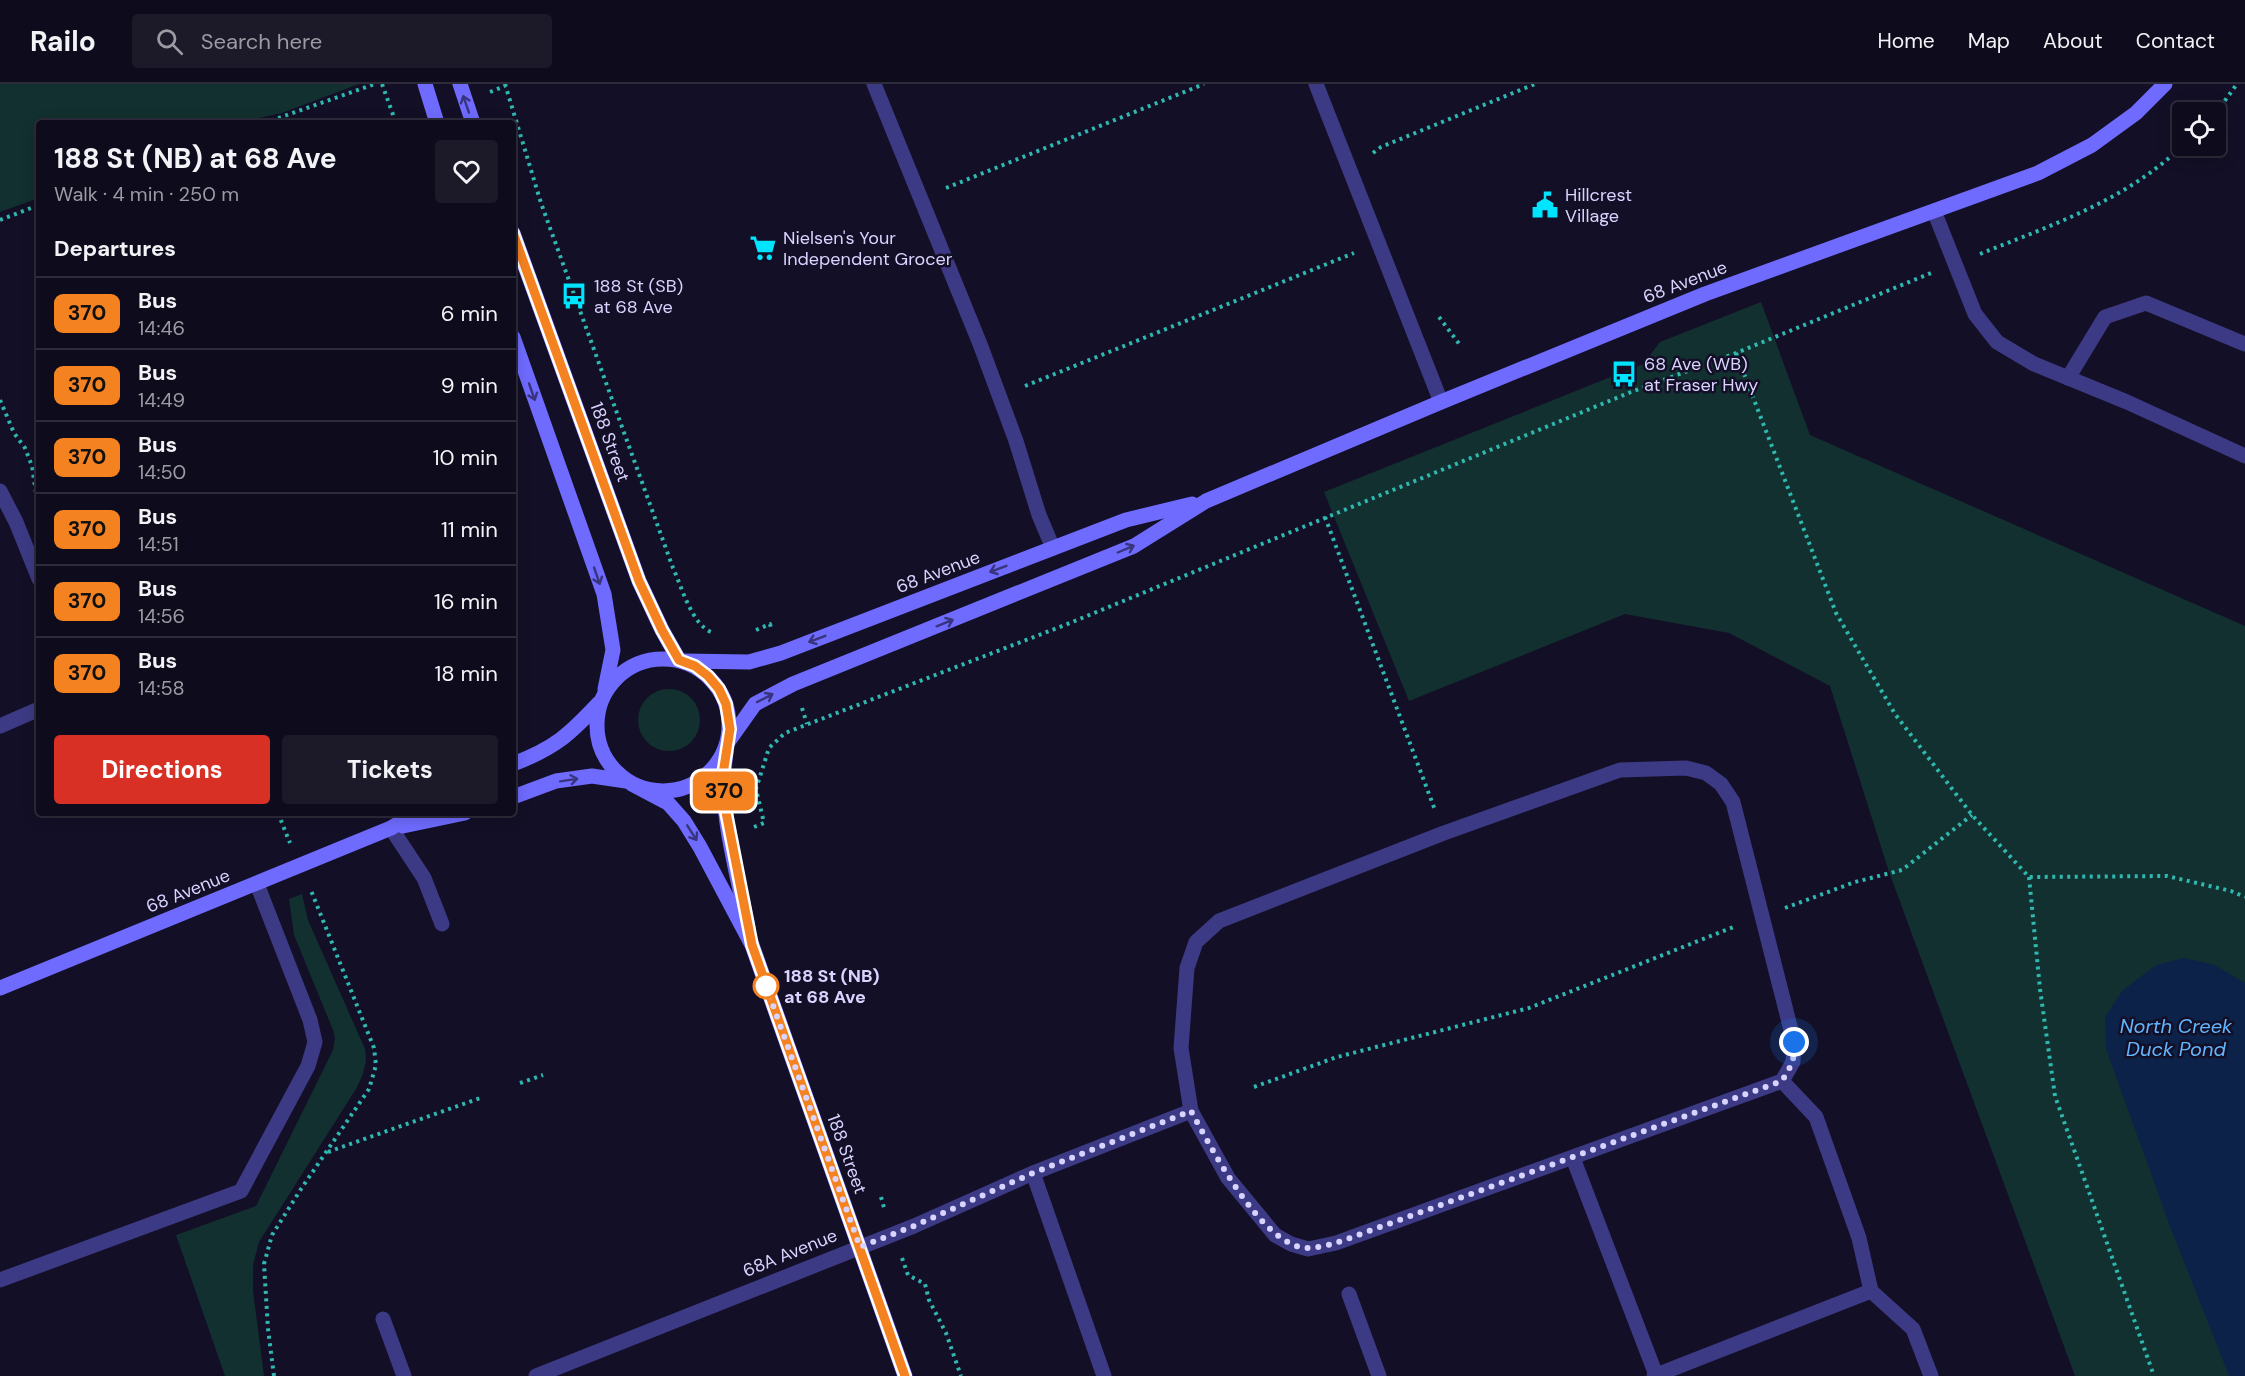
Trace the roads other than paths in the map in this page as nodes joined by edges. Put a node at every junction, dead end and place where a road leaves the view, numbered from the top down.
1 (425, 84) edge
2 (460, 84) edge
3 (874, 84) edge
4 (1316, 84) edge
5 (2165, 84) edge
6 (436, 120) edge
7 (472, 120) edge
8 (1935, 211) junction
9 (516, 241) edge
10 (2245, 344) edge
11 (516, 345) edge
12 (2068, 378) junction
13 (1441, 402) junction
14 (2245, 456) edge
15 (0, 490) edge
16 (1206, 501) junction
17 (1053, 548) junction
18 (36, 572) edge
19 (680, 661) junction
20 (602, 699) junction
21 (36, 710) edge
22 (0, 726) edge
23 (727, 743) junction
24 (516, 763) edge
25 (630, 783) junction
26 (516, 796) edge
27 (411, 816) edge
28 (450, 816) edge
29 (391, 828) junction
30 (257, 884) junction
31 (442, 924) dead end
32 (752, 945) junction
33 (0, 988) edge
34 (1782, 1081) junction
35 (1191, 1111) junction
36 (1573, 1158) junction
37 (1033, 1173) junction
38 (860, 1247) junction
39 (0, 1280) edge
40 (1871, 1291) junction
41 (1349, 1294) dead end
42 (383, 1319) dead end
43 (404, 1376) edge
44 (536, 1376) edge
45 (905, 1376) edge
46 (1104, 1376) edge
47 (1379, 1376) edge
48 (1655, 1376) edge
49 (1931, 1376) edge

1 - 6 street
7 -> 2 street
3 - 17 street
4 - 13 street
5 - 8 street, 68 Avenue
8 - 12 street
8 - 13 street, 68 Avenue
9 - 19 street, 188 Street
10 - 12 street
11 -> 20 street
12 - 14 street
13 - 16 street, 68 Avenue
15 - 18 street
16 - 17 street, 68 Avenue
23 -> 16 street, 68 Avenue
17 -> 19 street, 68 Avenue
19 - 20 street
19 - 23 street
20 - 24 street
20 - 25 street
21 - 22 street
23 - 25 street
23 - 32 street, 188 Street
26 -> 25 street
25 -> 32 street, 188 Street
27 - 29 street, 68 Avenue
28 - 29 street, 68 Avenue
29 - 30 street, 68 Avenue
29 - 31 street
30 - 33 street, 68 Avenue
30 - 39 street
32 - 38 street, 188 Street
34 - 35 street
34 - 36 street
34 - 40 street
35 - 36 street
35 - 37 street, 68A Avenue
36 - 48 street
37 - 38 street, 68A Avenue
37 - 46 street
38 - 44 street, 68A Avenue
38 - 45 street, 188 Street
40 - 48 street
40 - 49 street
41 - 47 street
42 - 43 street

